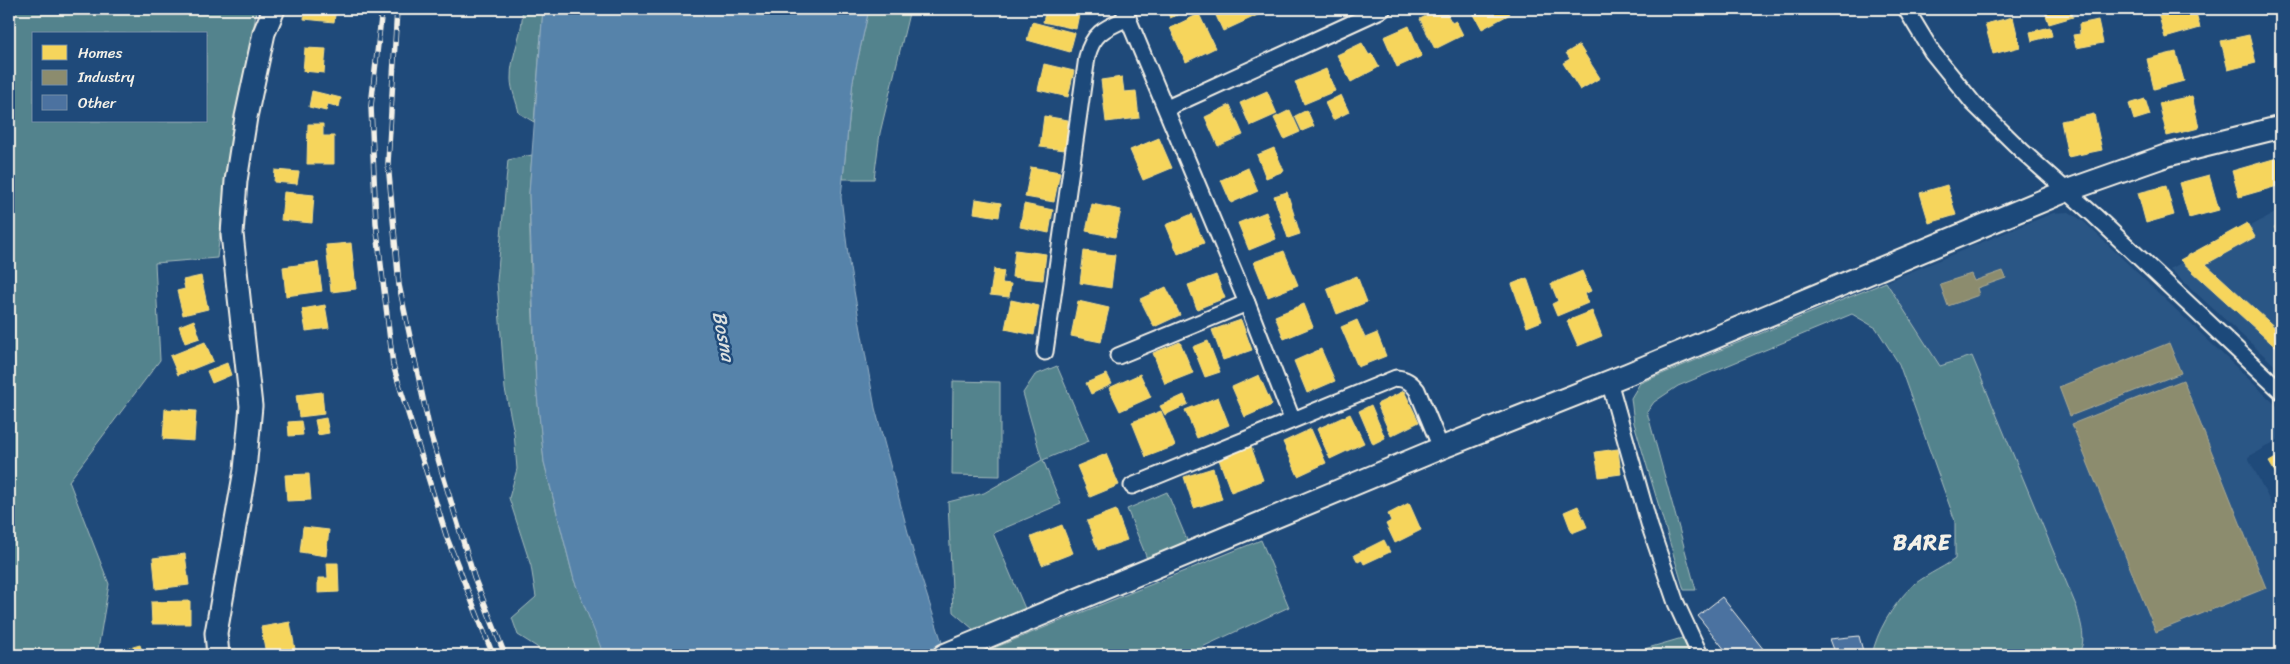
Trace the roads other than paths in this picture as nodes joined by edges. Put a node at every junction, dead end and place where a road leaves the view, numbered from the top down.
1 (274, 9) edge
2 (1383, 9) edge
3 (1910, 10) edge
4 (1126, 13) edge
5 (1166, 108) junction
6 (2281, 127) edge
7 (2066, 191) junction
8 (1247, 303) junction
9 (1045, 352) dead end
10 (1118, 356) dead end
11 (1610, 382) junction
12 (2281, 391) edge
13 (1292, 419) junction
14 (1441, 448) junction
15 (1132, 486) dead end
16 (218, 655) edge
17 (944, 655) edge
18 (1700, 655) edge

1 - 16 street
2 - 5 street
3 - 7 street
4 - 5 street
4 - 9 street
5 - 8 street
6 - 7 street
7 - 11 street
7 - 12 street
8 - 10 street
8 - 13 street
11 - 14 street
11 - 18 street
13 - 14 street
13 - 15 street
14 - 17 street

